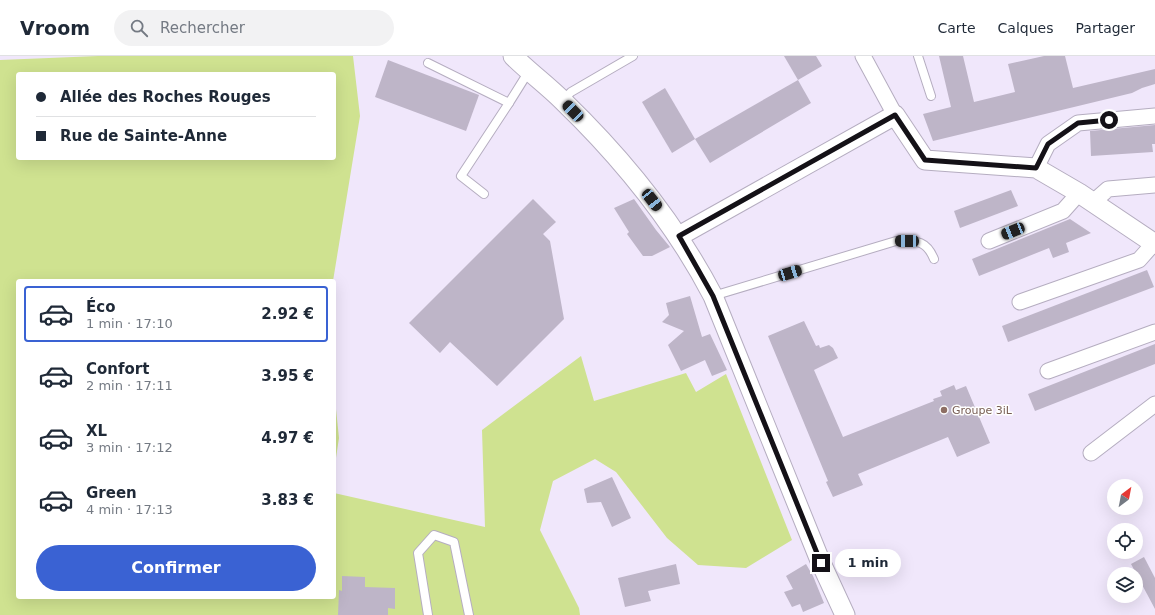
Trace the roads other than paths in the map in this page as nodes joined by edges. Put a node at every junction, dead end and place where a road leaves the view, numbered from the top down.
1 (513, 56) edge
2 (632, 56) edge
3 (863, 56) edge
4 (918, 56) edge
5 (428, 63) dead end
6 (529, 71) junction
7 (931, 96) dead end
8 (563, 100) junction
9 (509, 103) junction
10 (895, 115) junction
11 (1155, 116) edge
12 (1036, 168) junction
13 (1155, 185) edge
14 (484, 194) dead end
15 (1086, 198) junction
16 (679, 236) junction
17 (988, 241) dead end
18 (1154, 244) edge
19 (934, 259) dead end
20 (713, 296) junction
21 (1020, 302) dead end
22 (1155, 332) edge
23 (1048, 371) dead end
24 (1155, 404) edge
25 (1091, 453) dead end
26 (428, 615) edge
27 (469, 615) edge
28 (845, 615) edge

1 - 6 street
2 - 8 lane
3 - 10 street
4 - 7 lane
5 - 9 lane
6 - 8 street
6 - 9 lane
8 - 16 street
9 - 14 lane
10 - 12 street
10 - 16 street
11 - 12 street
12 - 15 street
13 - 15 street
15 - 17 street
15 - 18 street
16 - 20 street
18 - 21 street
19 - 20 lane
20 - 28 street
22 - 23 street
24 - 25 street
26 - 27 lane

